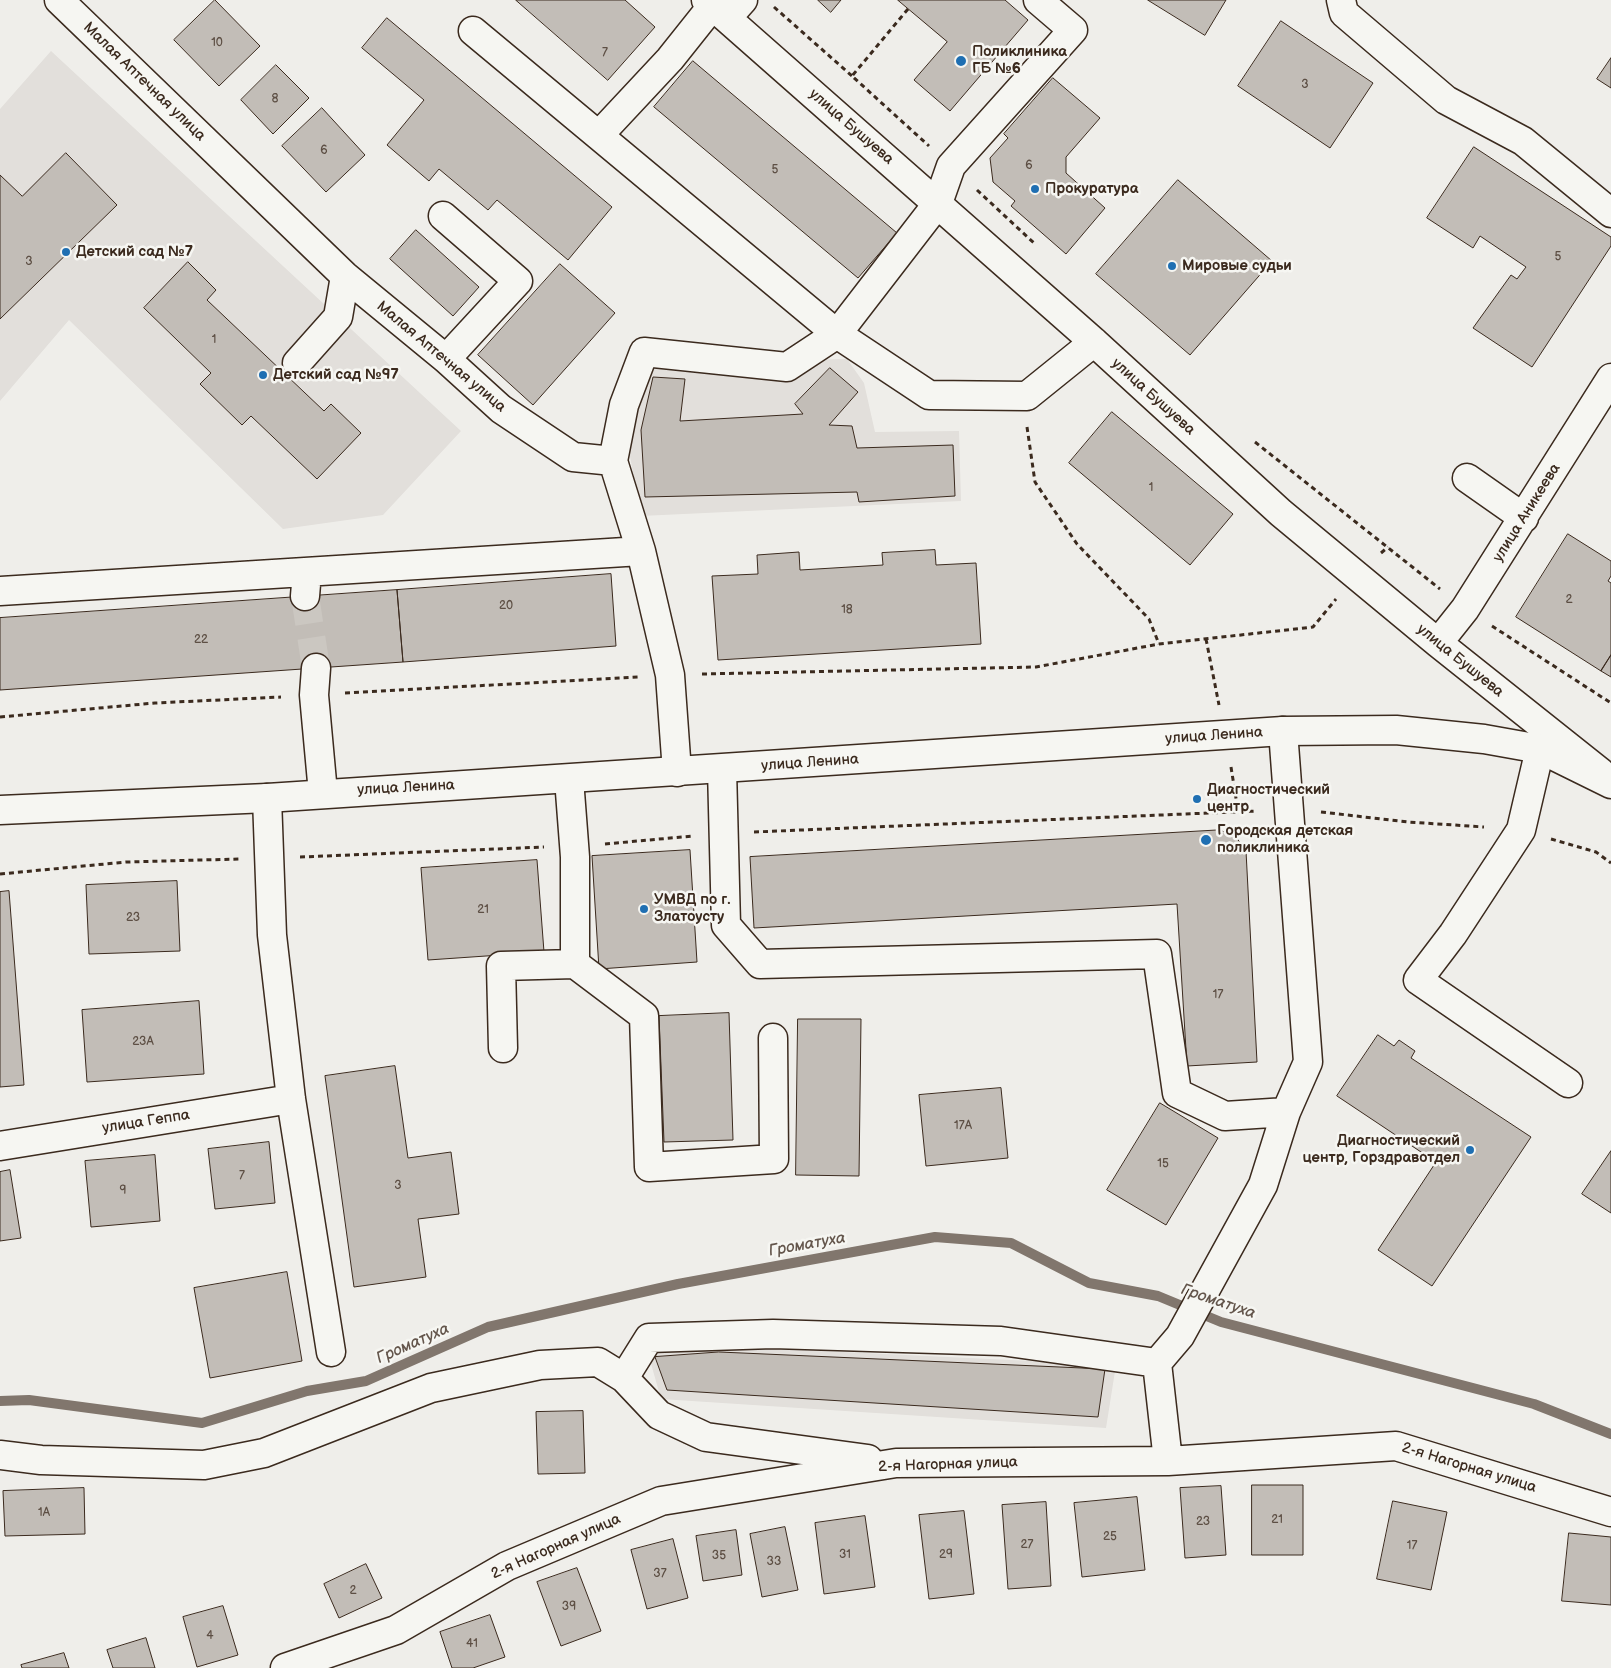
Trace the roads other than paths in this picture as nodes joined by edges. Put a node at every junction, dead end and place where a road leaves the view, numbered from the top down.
1 (59, 0) edge
2 (1038, 0) edge
3 (1341, 0) edge
4 (722, 6) edge
5 (473, 31) dead end
6 (599, 135) junction
7 (938, 204) junction
8 (1611, 213) edge
9 (443, 216) dead end
10 (345, 276) junction
11 (838, 334) junction
12 (1094, 342) junction
13 (446, 359) junction
14 (296, 363) dead end
15 (1611, 378) edge
16 (613, 461) junction
17 (1467, 478) dead end
18 (1524, 518) junction
19 (641, 551) junction
20 (0, 591) edge
21 (1438, 643) junction
22 (316, 668) tunnel mouth
23 (1283, 731) junction
24 (1540, 749) junction
25 (722, 769) junction
26 (677, 772) junction
27 (568, 778) junction
28 (1611, 780) edge
29 (1611, 784) edge
30 (323, 793) junction
31 (267, 798) junction
32 (0, 810) edge
33 (575, 964) junction
34 (773, 1038) dead end
35 (503, 1048) dead end
36 (1568, 1083) dead end
37 (291, 1099) junction
38 (1286, 1112) junction
39 (0, 1146) edge
40 (331, 1352) dead end
41 (1157, 1363) junction
42 (624, 1378) junction
43 (0, 1456) edge
44 (1168, 1461) junction
45 (896, 1463) junction
46 (1611, 1512) edge
47 (285, 1668) edge

1 - 10 street, Малая Аптечная улица
2 - 7 street
3 - 8 street
4 - 6 street
4 - 7 street, улица Бушуева
5 - 6 street
6 - 11 street
7 - 11 street
7 - 12 street, улица Бушуева
9 - 13 street
10 - 13 street, Малая Аптечная улица
10 - 14 street
11 - 12 street
11 - 16 street
12 - 21 street, улица Бушуева
13 - 16 street, Малая Аптечная улица
15 - 18 street, улица Аникеева
16 - 19 street
17 - 18 street
18 - 21 street, улица Аникеева
19 - 20 street
19 - 26 street
21 - 28 street, улица Бушуева
22 - 30 street
23 - 24 street, улица Ленина
23 - 25 street, улица Ленина
23 - 38 street
24 - 29 street, улица Ленина
24 - 36 street
25 - 26 street, улица Ленина
25 - 38 street
26 - 27 street, улица Ленина
27 - 30 street, улица Ленина
27 - 33 street
30 - 31 street, улица Ленина
31 - 32 street, улица Ленина
31 - 37 street
33 - 34 street
33 - 35 street
37 - 39 street, улица Геппа
37 - 40 street
38 - 41 street
41 - 42 street
41 - 44 street
42 - 43 street
42 - 45 street
44 - 45 street, 2-я Нагорная улица
44 - 46 street, 2-я Нагорная улица
45 - 47 street, 2-я Нагорная улица

